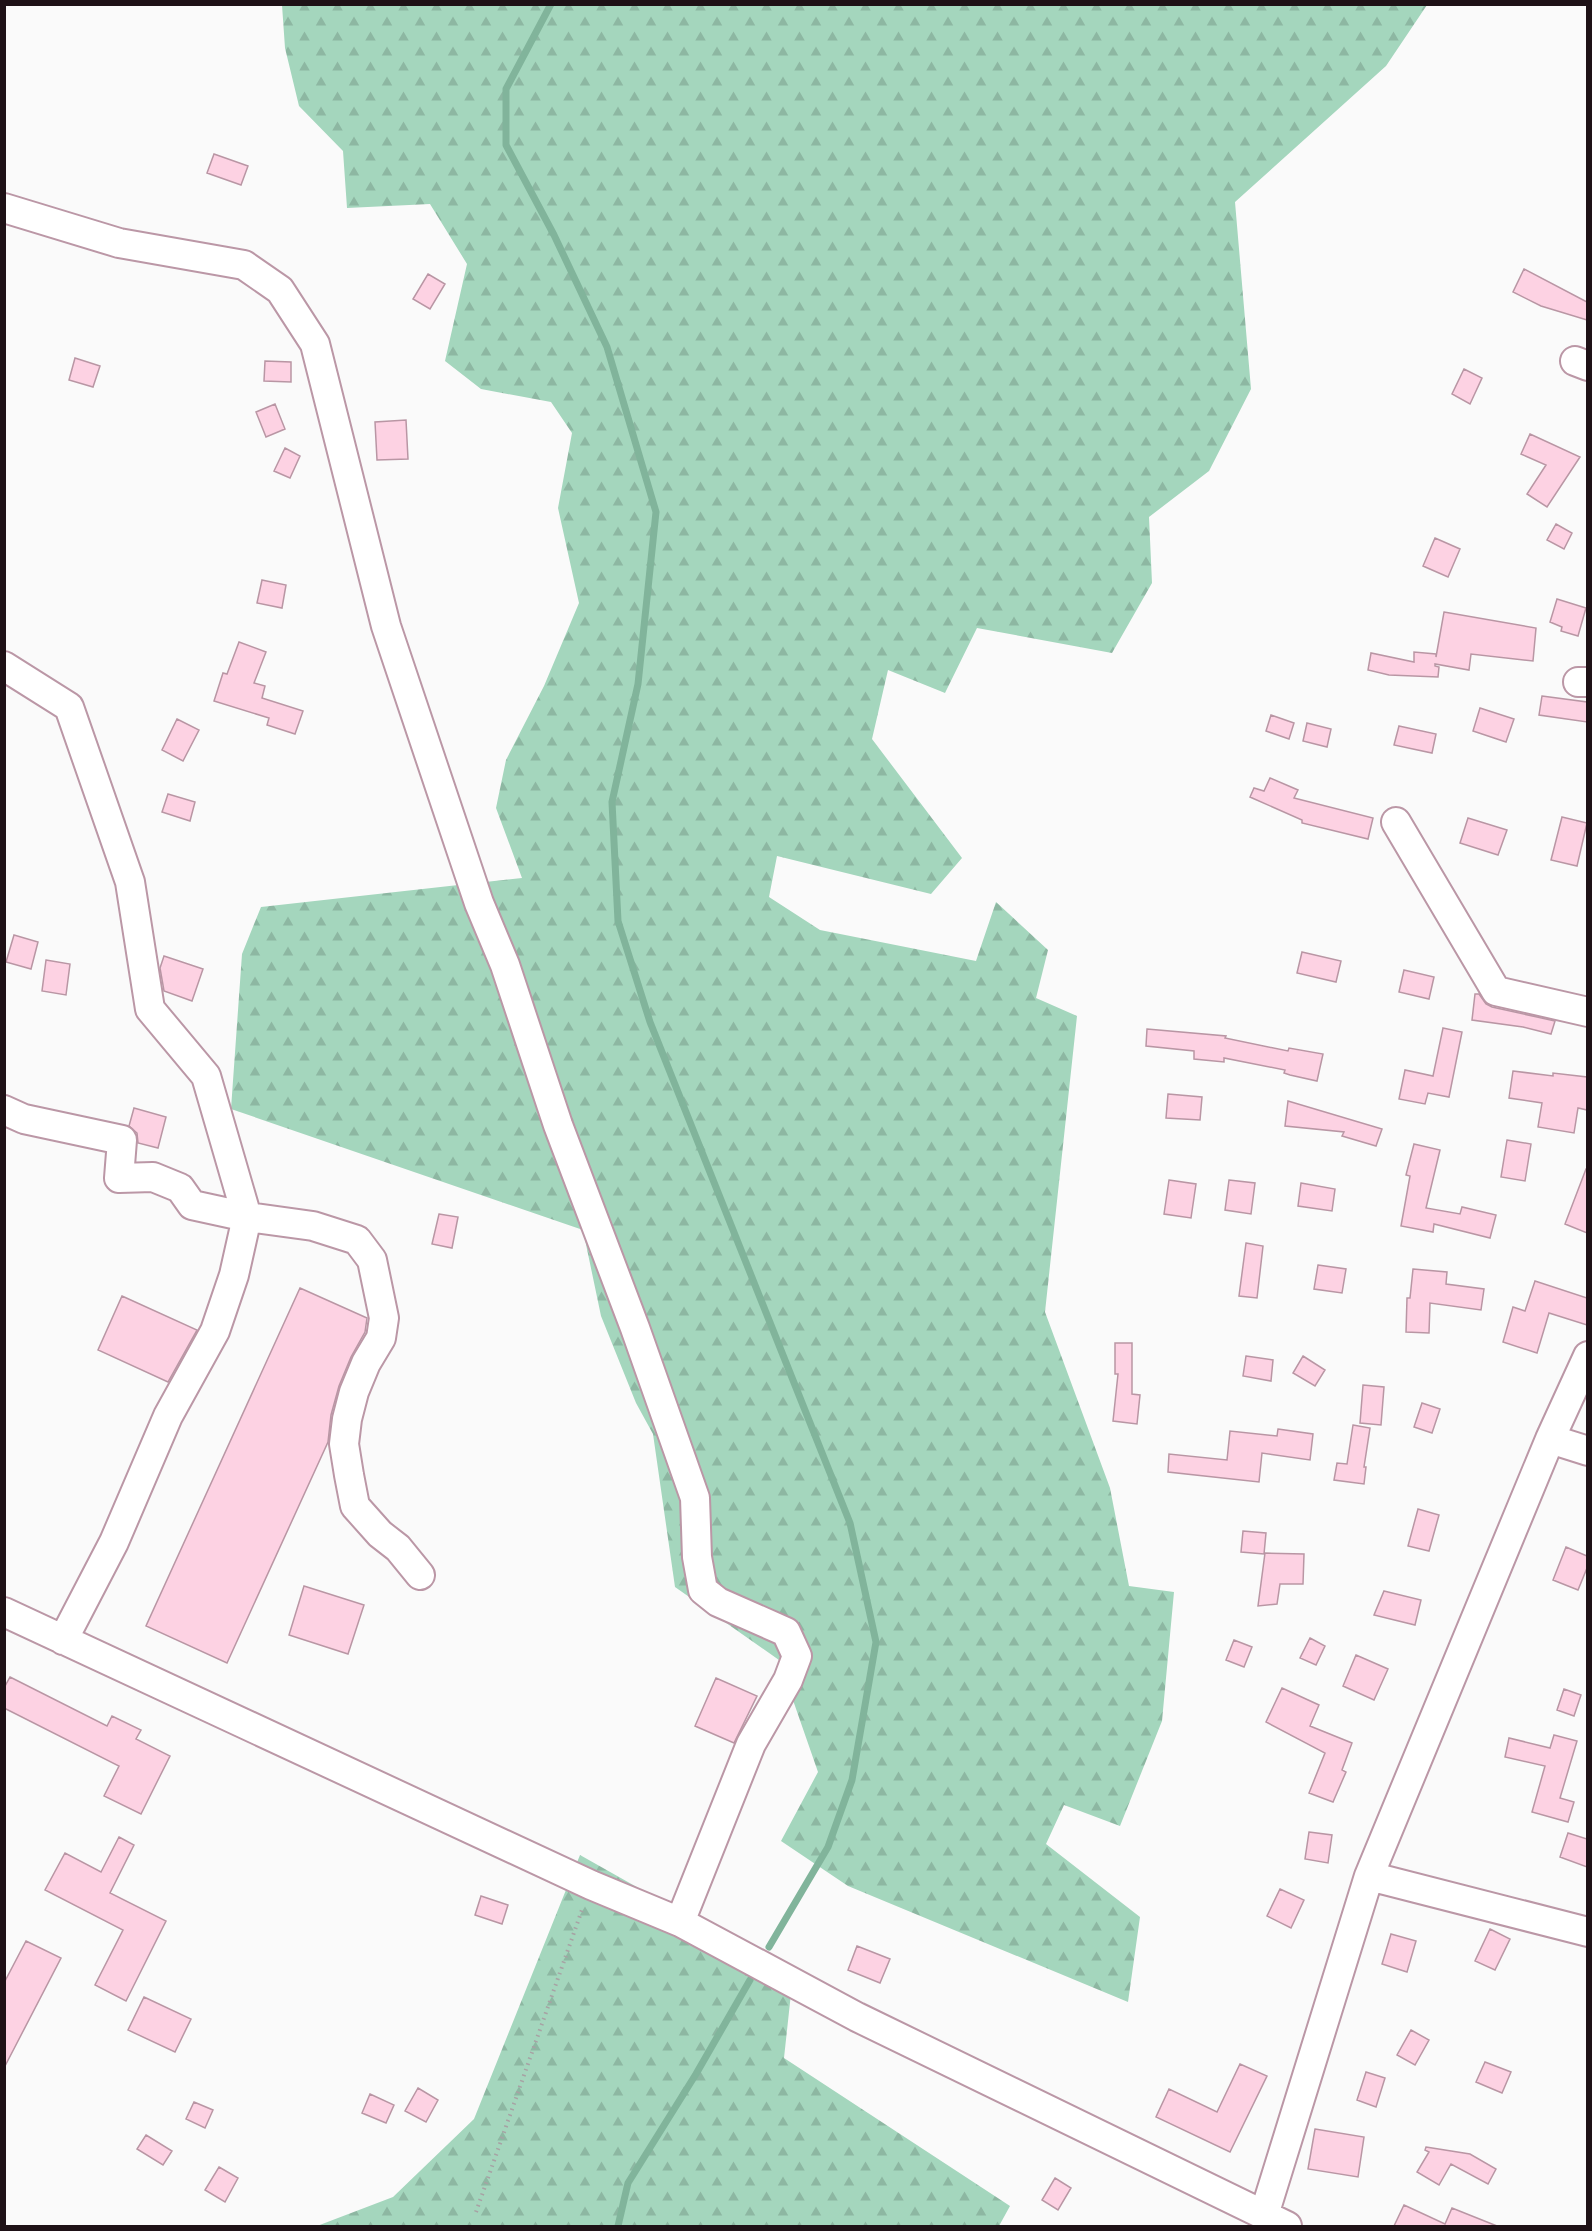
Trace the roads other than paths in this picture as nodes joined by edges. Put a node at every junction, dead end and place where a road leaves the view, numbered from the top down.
1 (4, 208) edge
2 (4, 666) edge
3 (1396, 822) dead end
4 (1587, 1012) edge
5 (4, 1110) edge
6 (247, 1217) junction
7 (1587, 1356) edge
8 (1550, 1439) junction
9 (1587, 1452) edge
10 (420, 1575) dead end
11 (4, 1612) edge
12 (63, 1640) junction
13 (1369, 1876) junction
14 (680, 1922) junction
15 (1587, 1932) edge
16 (1276, 2221) edge

1 - 14 street
2 - 6 street
3 - 4 street
5 - 6 street
6 - 10 street
6 - 12 street
7 - 8 street
8 - 9 street
8 - 13 street
11 - 12 street
12 - 14 street
13 - 15 street
13 - 16 street
14 - 16 street

